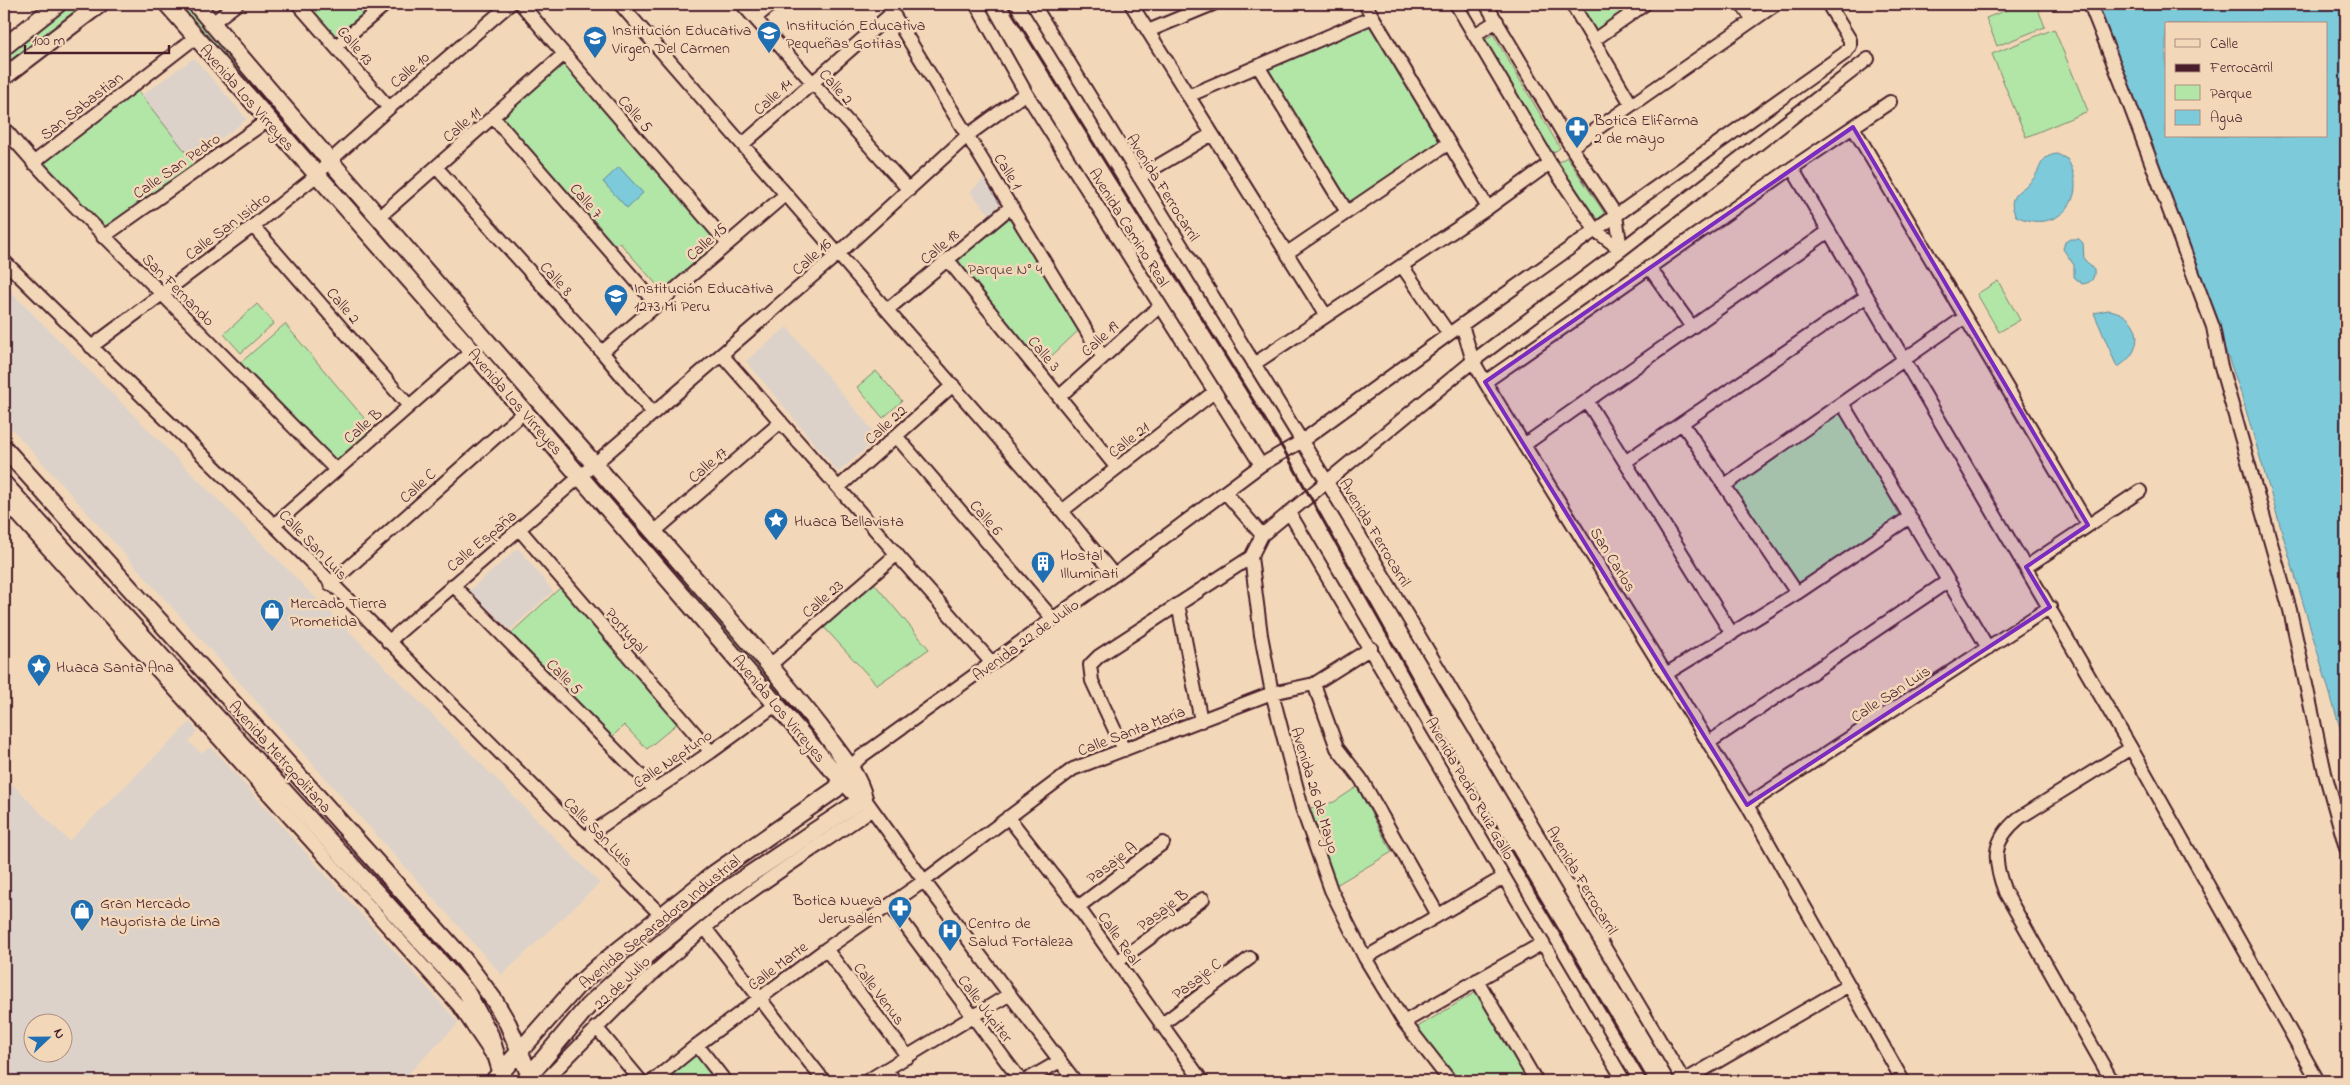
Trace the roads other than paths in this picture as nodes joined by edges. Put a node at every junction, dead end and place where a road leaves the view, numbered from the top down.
1 (58, 4) edge
2 (100, 4) edge
3 (167, 4) edge
4 (196, 4) edge
5 (238, 4) edge
6 (298, 4) edge
7 (386, 4) edge
8 (510, 4) edge
9 (521, 4) edge
10 (742, 4) edge
11 (772, 4) edge
12 (976, 4) edge
13 (1033, 4) edge
14 (1131, 4) edge
15 (1214, 4) edge
16 (1365, 4) edge
17 (1456, 4) edge
18 (1486, 4) edge
19 (1572, 4) edge
20 (1645, 4) edge
21 (1742, 4) edge
22 (1776, 4) edge
23 (1828, 4) edge
24 (2090, 4) edge
25 (625, 6) edge
26 (889, 8) edge
27 (1374, 17) junction
28 (755, 18) junction
29 (1752, 19) junction
30 (1497, 21) junction
31 (212, 23) junction
32 (1148, 32) junction
33 (1474, 35) junction
34 (196, 37) junction
35 (1594, 40) junction
36 (336, 46) junction
37 (4, 47) edge
38 (564, 54) junction
39 (1868, 59) dead end
40 (1258, 66) junction
41 (4, 77) edge
42 (812, 82) junction
43 (1026, 93) junction
44 (1188, 96) junction
45 (1890, 102) dead end
46 (1632, 104) junction
47 (389, 108) junction
48 (493, 117) junction
49 (268, 120) junction
50 (1853, 127) junction
51 (4, 128) edge
52 (1212, 134) junction
53 (968, 135) junction
54 (1449, 143) junction
55 (743, 144) junction
56 (1571, 147) junction
57 (331, 160) junction
58 (33, 163) junction
59 (1550, 163) junction
60 (436, 167) junction
61 (1792, 168) junction
62 (316, 176) junction
63 (1139, 177) junction
64 (908, 190) junction
65 (786, 194) junction
66 (1012, 206) junction
67 (1488, 208) junction
68 (1347, 212) junction
69 (1616, 216) junction
70 (378, 218) junction
71 (254, 226) junction
72 (1595, 230) junction
73 (1829, 231) junction
74 (103, 237) junction
75 (728, 244) junction
76 (1621, 250) junction
77 (1287, 253) junction
78 (838, 254) junction
79 (4, 260) edge
80 (948, 260) junction
81 (1402, 266) junction
82 (1649, 268) junction
83 (163, 294) junction
84 (1867, 296) junction
85 (657, 305) junction
86 (1160, 306) junction
87 (887, 310) junction
88 (1326, 316) junction
89 (1965, 317) junction
90 (1462, 325) junction
91 (1692, 327) junction
92 (1449, 334) junction
93 (90, 347) junction
94 (472, 351) junction
95 (602, 352) junction
96 (722, 355) junction
97 (1102, 356) junction
98 (1904, 360) junction
99 (1473, 361) junction
100 (1254, 364) junction
101 (1485, 382) junction
102 (953, 385) junction
103 (1214, 392) junction
104 (1060, 396) junction
105 (1587, 401) junction
106 (1842, 403) junction
107 (409, 406) junction
108 (525, 411) junction
109 (653, 413) junction
110 (781, 422) junction
111 (1682, 423) junction
112 (896, 436) junction
113 (1302, 441) junction
114 (1524, 445) junction
115 (4, 448) edge
116 (1625, 462) junction
117 (596, 464) junction
118 (1261, 466) junction
119 (1117, 468) junction
120 (335, 469) junction
121 (581, 476) junction
122 (1326, 480) junction
123 (4, 484) edge
124 (1725, 485) junction
125 (839, 487) junction
126 (2140, 491) dead end
127 (1225, 492) junction
128 (4, 500) edge
129 (1062, 511) junction
130 (1289, 512) junction
131 (1910, 517) junction
132 (274, 525) junction
133 (2088, 525) junction
134 (519, 530) junction
135 (654, 532) junction
136 (1262, 535) junction
137 (897, 554) junction
138 (1251, 557) junction
139 (2026, 567) junction
140 (1114, 575) junction
141 (1948, 581) junction
142 (330, 584) junction
143 (453, 586) junction
144 (1797, 593) junction
145 (1178, 604) junction
146 (2050, 607) junction
147 (1054, 619) junction
148 (1732, 634) junction
149 (388, 642) junction
150 (1370, 648) junction
151 (1988, 648) junction
152 (992, 663) junction
153 (769, 666) junction
154 (1666, 674) junction
155 (1314, 684) junction
156 (1272, 693) junction
157 (777, 704) junction
158 (1201, 721) junction
159 (1708, 743) junction
160 (2131, 748) junction
161 (1124, 750) junction
162 (711, 752) junction
163 (846, 774) junction
164 (655, 790) junction
165 (868, 803) junction
166 (1747, 805) junction
167 (1008, 817) junction
168 (584, 838) junction
169 (1163, 843) dead end
170 (2346, 848) edge
171 (1504, 876) junction
172 (924, 881) junction
173 (1203, 899) dead end
174 (890, 905) junction
175 (1078, 907) junction
176 (1438, 915) junction
177 (662, 916) junction
178 (704, 928) junction
179 (1543, 943) junction
180 (826, 949) junction
181 (1250, 958) dead end
182 (1365, 958) junction
183 (1118, 962) junction
184 (1477, 980) junction
185 (1849, 985) junction
186 (1010, 994) junction
187 (760, 998) junction
188 (973, 1017) junction
189 (1404, 1022) junction
190 (1161, 1025) junction
191 (596, 1027) junction
192 (697, 1045) junction
193 (520, 1049) junction
194 (908, 1057) junction
195 (1060, 1061) junction
196 (887, 1069) junction
197 (499, 1078) edge
198 (533, 1080) edge
199 (641, 1081) edge
200 (653, 1081) edge
201 (725, 1081) edge
202 (824, 1081) edge
203 (867, 1081) edge
204 (894, 1081) edge
205 (1023, 1081) edge
206 (1075, 1081) edge
207 (1202, 1081) edge
208 (1450, 1081) edge
209 (1536, 1081) edge
210 (1624, 1081) edge
211 (1684, 1081) edge
212 (1903, 1081) edge
213 (2112, 1081) edge
214 (2318, 1081) edge

1 - 37 main road
2 - 41 main road
3 - 34 main road, Avenida Los Virreyes
4 - 31 main road, Avenida Los Virreyes
5 - 31 street
6 - 36 street, Calle 13
7 - 36 street
8 - 47 street, Calle 10
9 - 38 street, Calle 5
10 - 28 street, Calle 2
11 - 28 street
12 - 43 street, Avenida Camino Real
13 - 63 street, Avenida Ferrocarril
14 - 32 street
15 - 32 street
16 - 27 street
17 - 33 street
18 - 30 street
19 - 35 street
20 - 35 street
21 - 29 street
22 - 29 street
23 - 69 street, Avenida 22 de Julio
24 - 170 street
25 - 55 street
26 - 42 street, Calle 14
26 - 53 street, Calle 1
27 - 40 street
27 - 54 street
28 - 42 street, Calle 2
29 - 46 street
30 - 33 street
30 - 56 street
31 - 57 main road, Avenida Los Virreyes
32 - 44 street
33 - 59 street
34 - 49 main road, Avenida Los Virreyes
34 - 58 street, San Sabastian
35 - 46 street
36 - 47 street, Calle 13
38 - 48 street, Calle 11
38 - 75 street, Calle 5
39 - 76 street
40 - 44 street
40 - 68 street
42 - 55 street, Calle 14
42 - 64 street, Calle 2
43 - 53 street, Calle 16
43 - 86 street, Avenida Camino Real
44 - 52 street
45 - 50 street
46 - 56 street
47 - 57 street, Calle 10
48 - 60 street, Calle 11
48 - 85 street, Calle 7
49 - 62 main road, Avenida Los Virreyes
49 - 74 street, Calle San Pedro
50 - 61 street
50 - 89 street
51 - 58 street, San Fernando
52 - 63 street
52 - 77 street
53 - 64 street, Calle 16
53 - 66 street, Calle 1
54 - 67 street
54 - 68 street
55 - 65 street
56 - 69 street
57 - 62 street, Calle San Isidro
57 - 70 main road, Avenida Los Virreyes
58 - 74 street, San Fernando
59 - 67 street
59 - 72 street
60 - 70 street, Calle 11
60 - 95 street, Calle 8
61 - 73 street
61 - 82 street
62 - 71 street, Calle San Isidro
62 - 94 main road, Avenida Los Virreyes
63 - 100 street, Avenida Ferrocarril
64 - 78 street, Calle 16
65 - 75 street, Calle 15
65 - 78 street
66 - 80 street, Calle 18
66 - 97 street, Calle 1
67 - 81 street
68 - 77 street
69 - 72 street, Avenida 22 de Julio
69 - 76 street
70 - 117 main road, Avenida Los Virreyes
71 - 83 street, Calle San Isidro
71 - 107 street, Calle 2
72 - 76 street
72 - 90 street, Avenida 22 de Julio
73 - 84 street
73 - 91 street
74 - 83 street, San Fernando
75 - 85 street, Calle 15
76 - 99 street
77 - 88 street
78 - 87 street
78 - 96 street, Calle 16
79 - 93 street, Calle San Luis
80 - 87 street, Calle 18
80 - 104 street, Calle 3
81 - 88 street
81 - 92 street
82 - 91 street
82 - 101 street
83 - 93 street, Calle San Isidro
83 - 120 street, San Fernando
84 - 98 street
84 - 111 street
85 - 95 street, Calle 15
86 - 97 street, Calle 19
86 - 103 street, Avenida Camino Real
87 - 102 street
88 - 100 street
89 - 98 street
89 - 133 street
90 - 92 street, Avenida 22 de Julio
90 - 99 street, San Carlos
91 - 105 street
92 - 113 street, Avenida 22 de Julio
93 - 132 street, Calle San Luis
94 - 107 street, Calle B
94 - 108 main road, Avenida Los Virreyes
95 - 109 street, Calle 8
96 - 109 street, Calle 16
96 - 110 street
97 - 104 street, Calle 19
98 - 106 street
98 - 139 street
99 - 101 street, San Carlos
99 - 122 street
100 - 113 street, Avenida Ferrocarril
101 - 114 street, San Carlos
102 - 112 street, Calle 22
102 - 129 street
103 - 118 street, Avenida Camino Real
103 - 119 street, Calle 21
104 - 119 street, Calle 3
105 - 114 street
105 - 116 street
106 - 124 street
106 - 131 street
107 - 120 street, Calle B
108 - 121 main road, Avenida Los Virreyes
108 - 142 street, Calle C
109 - 117 street, Calle 16
110 - 125 street
110 - 135 street, Calle 17
111 - 116 street
111 - 124 street
112 - 125 street, Calle 22
112 - 147 street, Calle 6
113 - 118 street, Avenida 22 de Julio
113 - 122 street, Avenida Ferrocarril
114 - 154 street, San Carlos
115 - 193 main road, Avenida Metropolitana
116 - 148 street
117 - 121 street, Calle España
117 - 135 main road, Avenida Los Virreyes
118 - 127 street, Avenida 22 de Julio
119 - 129 street, Calle 21
120 - 132 street, Calle B
121 - 134 street, Calle España
121 - 157 main road, Avenida Los Virreyes
122 - 130 street
122 - 211 street, Avenida Ferrocarril
123 - 197 main road, Avenida Metropolitana
124 - 144 street
125 - 137 street
126 - 133 street
127 - 136 street
127 - 140 street, Avenida 22 de Julio
128 - 197 street
129 - 140 street
130 - 136 street
130 - 150 street, Avenida Pedro Ruiz Gallo
131 - 141 street
131 - 144 street
132 - 142 street, Calle San Luis
133 - 139 street
134 - 143 street, Calle España
134 - 162 street, Portugal
135 - 153 main road, Avenida Los Virreyes
136 - 138 street
137 - 152 street
137 - 153 street, Calle 23
138 - 145 street
138 - 156 street, Avenida 26 de Mayo
139 - 146 street
140 - 147 street, Avenida 22 de Julio
141 - 151 street
141 - 159 street
142 - 149 street, Calle San Luis
143 - 149 street, Calle España
143 - 164 street, Calle 5
144 - 148 street
145 - 158 street
145 - 161 street
146 - 151 street, Calle San Luis
146 - 160 street
147 - 152 street, Avenida 22 de Julio
148 - 154 street
149 - 168 street, Calle San Luis
150 - 155 street, Calle Santa María
150 - 171 street, Avenida Pedro Ruiz Gallo
151 - 166 street, Calle San Luis
152 - 163 street, Avenida 22 de Julio
153 - 163 main road, Avenida Los Virreyes
154 - 159 street, San Carlos
155 - 156 street, Calle Santa María
155 - 176 street
156 - 158 street, Calle Santa María
156 - 182 street, Avenida 26 de Mayo
157 - 162 street, Calle Neptuno
157 - 163 main road, Avenida Los Virreyes
158 - 161 street, Calle Santa María
159 - 166 street, San Carlos
160 - 213 street
160 - 214 street
161 - 167 street, Calle Santa María
162 - 164 street, Calle Neptuno
163 - 165 main road, Avenida Los Virreyes
163 - 177 main road, Avenida Separadora Industrial
164 - 168 street, Calle Neptuno
165 - 172 street, Avenida Los Virreyes
165 - 178 street, 22 de Julio
165 - 198 main road, Avenida Separadora Industrial
166 - 185 street, San Carlos
167 - 172 street, Calle Santa María
167 - 175 street, Calle Real
168 - 177 street, Calle San Luis
169 - 175 street, Pasaje A
171 - 176 street
171 - 179 street, Avenida Pedro Ruiz Gallo
172 - 174 street, Calle Marte
172 - 186 street, Avenida Los Virreyes
173 - 183 street, Pasaje B
174 - 180 street, Calle Marte
174 - 188 street, Calle Júpiter
175 - 183 street, Calle Real
176 - 182 street
177 - 193 main road, Avenida Separadora Industrial
178 - 187 street
178 - 191 street, 22 de Julio
179 - 184 street
179 - 210 street, Avenida Pedro Ruiz Gallo
180 - 187 street, Calle Marte
180 - 194 street, Calle Venus
181 - 190 street, Pasaje C
182 - 189 street, Avenida 26 de Mayo
183 - 190 street, Calle Real
184 - 189 street
184 - 209 street
185 - 211 street
185 - 212 street, San Carlos
186 - 188 street
186 - 195 street, Avenida Los Virreyes
187 - 192 street, Calle Marte
187 - 202 street
188 - 194 street
188 - 205 street, Calle Júpiter
189 - 208 street, Avenida 26 de Mayo
190 - 207 street, Calle Real
191 - 198 street, 22 de Julio
191 - 199 street
192 - 200 street, Calle Marte
192 - 201 street
193 - 197 main road, Avenida Separadora Industrial
193 - 198 main road, Avenida Metropolitana
194 - 196 street
195 - 205 street
195 - 206 street, Avenida Los Virreyes
196 - 203 street
196 - 204 street

